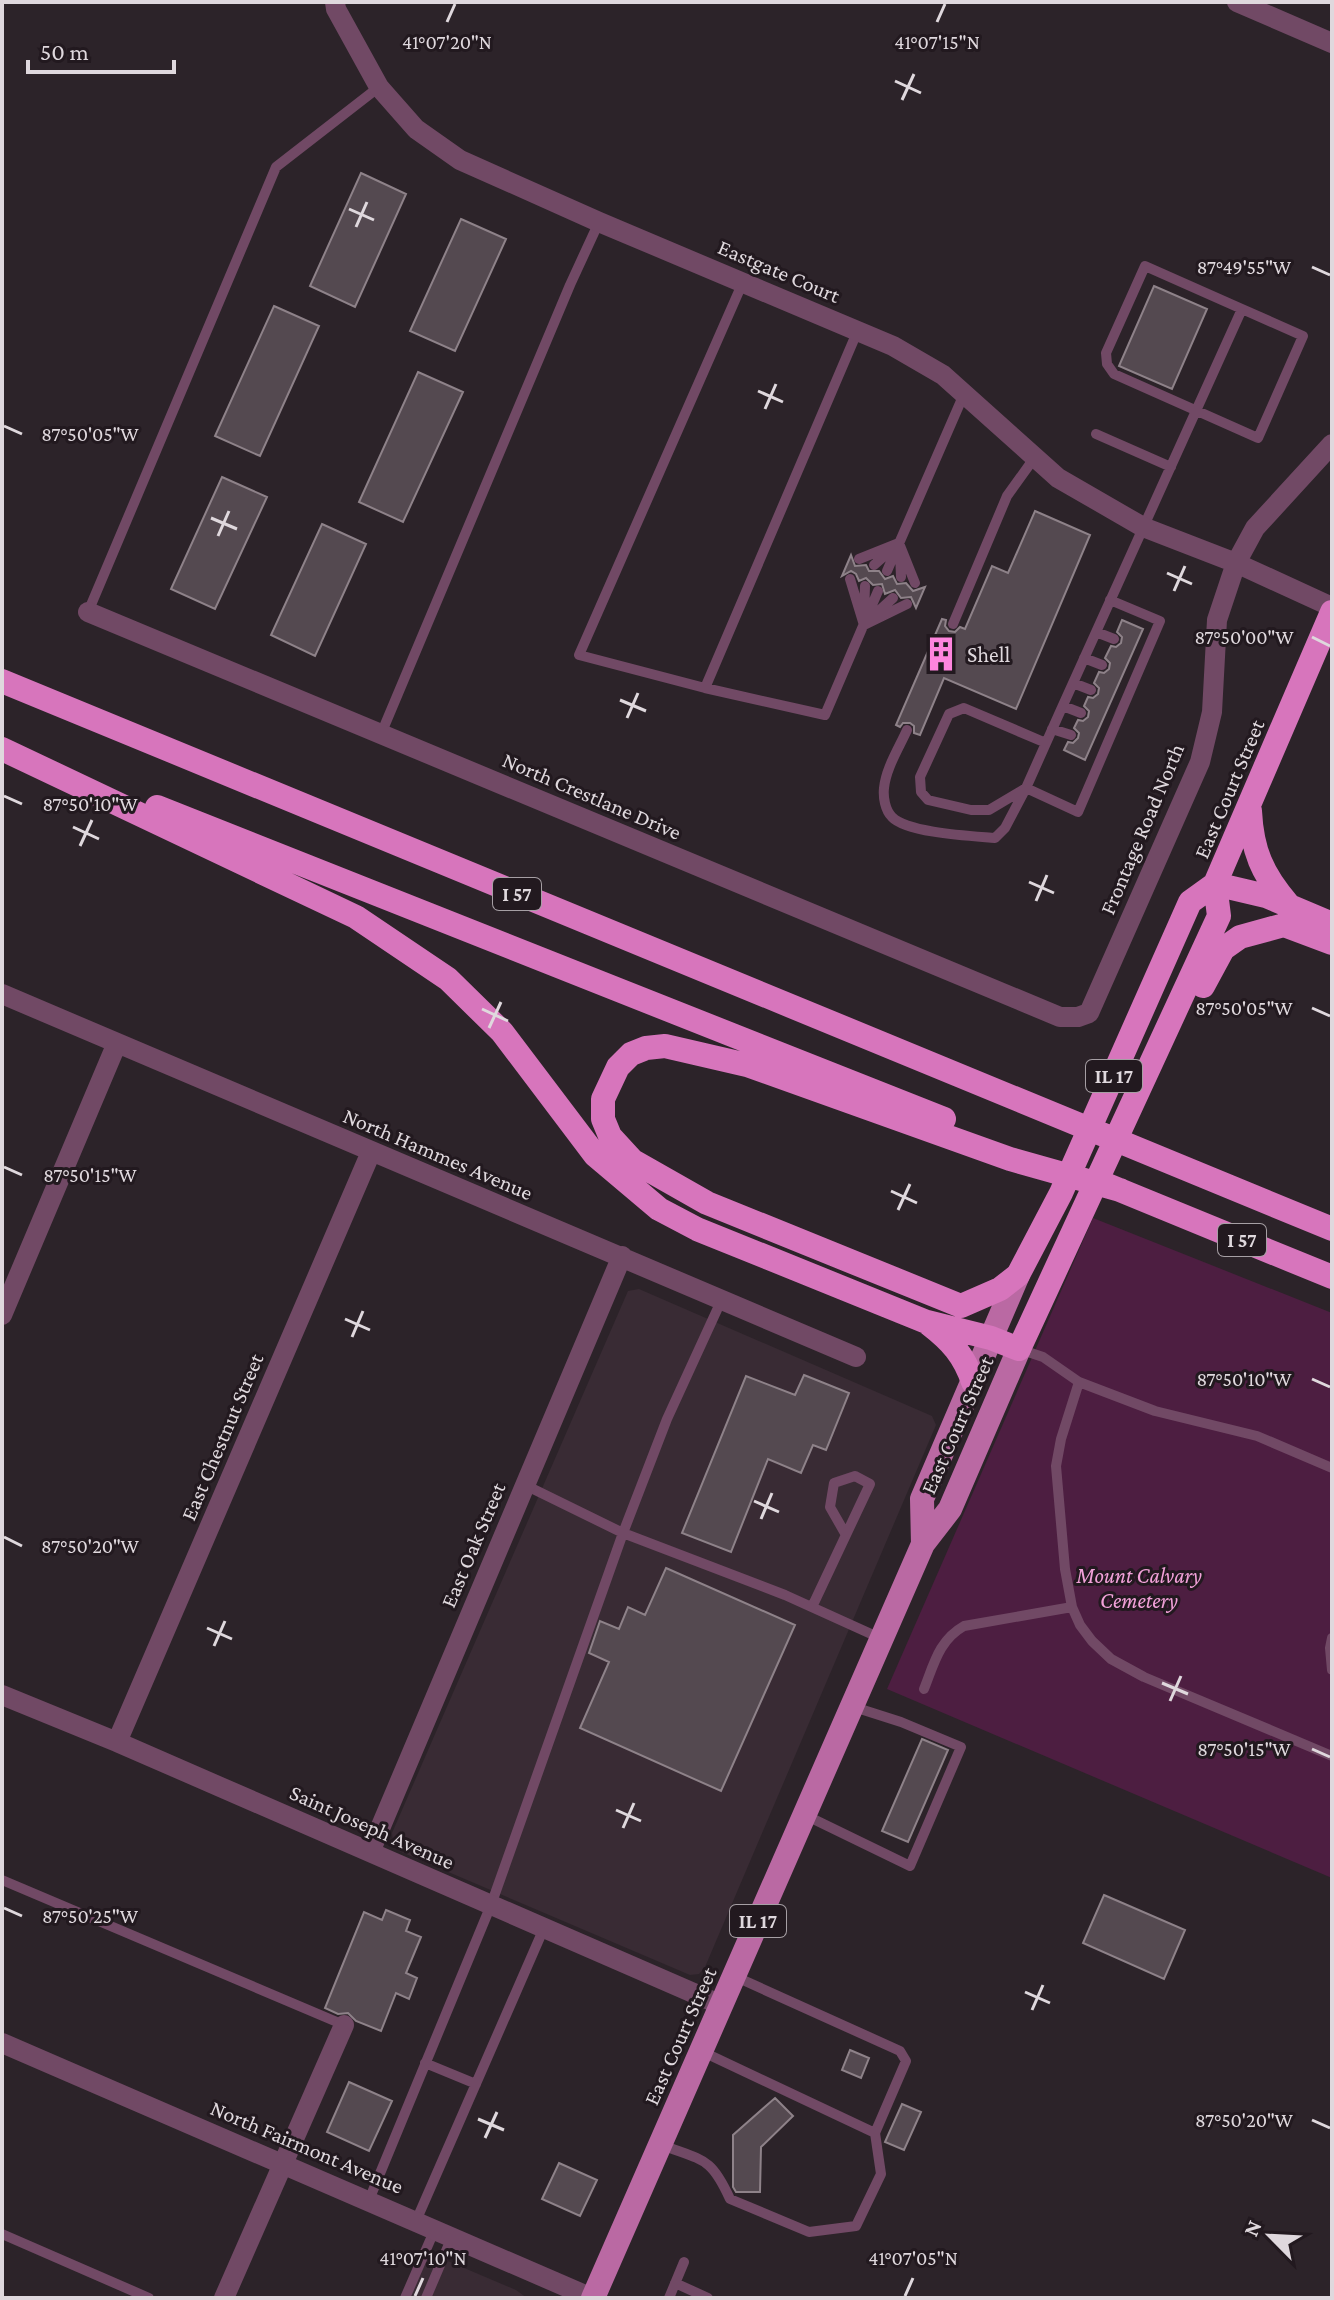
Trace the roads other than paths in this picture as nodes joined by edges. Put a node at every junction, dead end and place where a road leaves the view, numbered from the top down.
1 (335, 2) edge
2 (1237, 2) edge
3 (1332, 43) edge
4 (379, 87) junction
5 (599, 222) junction
6 (743, 282) junction
7 (1242, 309) junction
8 (858, 330) junction
9 (964, 394) junction
10 (1196, 411) junction
11 (1096, 434) dead end
12 (1332, 444) edge
13 (1035, 457) junction
14 (1171, 467) junction
15 (1143, 527) junction
16 (899, 543) junction
17 (859, 559) dead end
18 (1236, 563) junction
19 (874, 565) dead end
20 (887, 571) dead end
21 (901, 577) dead end
22 (850, 579) dead end
23 (915, 583) dead end
24 (865, 586) dead end
25 (878, 591) dead end
26 (893, 598) dead end
27 (1110, 600) junction
28 (907, 604) dead end
29 (1332, 610) edge
30 (88, 612) joint
31 (953, 624) dead end
32 (864, 625) junction
33 (1096, 632) junction
34 (1114, 639) dead end
35 (1135, 648) dead end
36 (1147, 653) junction
37 (1084, 658) junction
38 (1102, 665) dead end
39 (1123, 674) dead end
40 (1136, 679) junction
41 (2, 681) edge
42 (1073, 683) junction
43 (705, 688) junction
44 (1091, 690) dead end
45 (1112, 699) dead end
46 (1125, 704) junction
47 (1063, 706) junction
48 (1081, 713) dead end
49 (1102, 721) dead end
50 (1115, 726) junction
51 (1052, 729) junction
52 (907, 730) dead end
53 (381, 734) junction
54 (1071, 735) dead end
55 (1046, 743) junction
56 (1092, 744) dead end
57 (2, 747) edge
58 (1105, 750) junction
59 (1026, 788) junction
60 (1250, 804) junction
61 (1215, 884) junction
62 (1287, 915) junction
63 (1332, 924) edge
64 (1332, 943) edge
65 (2, 994) edge
66 (1078, 1017) joint
67 (117, 1043) junction
68 (1149, 1065) junction
69 (371, 1152) junction
70 (1010, 1152) junction
71 (1332, 1226) edge
72 (622, 1256) junction
73 (1018, 1275) junction
74 (1332, 1277) edge
75 (722, 1299) junction
76 (961, 1306) junction
77 (2, 1315) edge
78 (927, 1322) junction
79 (991, 1338) junction
80 (1019, 1349) junction
81 (856, 1357) dead end
82 (973, 1382) junction
83 (1079, 1382) junction
84 (1332, 1468) edge
85 (525, 1485) junction
86 (623, 1533) junction
87 (846, 1535) junction
88 (923, 1544) junction
89 (812, 1607) junction
90 (1072, 1607) junction
91 (1332, 1638) edge
92 (882, 1639) junction
93 (1332, 1670) edge
94 (924, 1689) dead end
95 (2, 1695) edge
96 (852, 1707) junction
97 (117, 1742) junction
98 (1332, 1756) edge
99 (805, 1815) junction
100 (370, 1852) junction
101 (2, 1880) edge
102 (491, 1905) junction
103 (544, 1928) junction
104 (734, 1976) junction
105 (721, 2005) junction
106 (344, 2025) joint
107 (2, 2043) edge
108 (701, 2051) junction
109 (425, 2063) junction
110 (476, 2084) junction
111 (875, 2133) junction
112 (660, 2144) junction
113 (284, 2163) junction
114 (369, 2200) junction
115 (434, 2229) junction
116 (2, 2234) edge
117 (684, 2262) dead end
118 (675, 2283) junction
119 (149, 2298) edge
120 (224, 2298) edge
121 (405, 2298) edge
122 (426, 2298) edge
123 (592, 2298) edge
124 (669, 2298) edge
125 (708, 2298) edge

1 - 4 street, Eastgate Court
2 - 3 street
4 - 5 street, Eastgate Court
4 - 30 lane
5 - 6 street, Eastgate Court
5 - 53 lane
6 - 8 street, Eastgate Court
6 - 43 lane
7 - 10 lane
7 - 10 lane
7 - 10 lane
8 - 9 street, Eastgate Court
8 - 43 lane
9 - 13 street, Eastgate Court
9 - 16 lane
10 - 14 lane
11 - 14 lane
12 - 18 street, Frontage Road North
13 - 15 street, Eastgate Court
13 - 31 lane
14 - 15 lane
15 - 18 street, Eastgate Court
15 - 27 lane
16 - 17 lane
16 - 19 lane
16 - 20 lane
16 - 21 lane
16 - 23 lane
18 - 29 street, Eastgate Court
18 - 66 street, Frontage Road North
22 - 32 lane
24 - 32 lane
25 - 32 lane
26 - 32 lane
27 - 33 lane
27 - 36 lane
28 - 32 lane
29 - 60 highway, East Court Street / IL 17
30 - 53 street, North Crestlane Drive
32 - 43 lane
33 - 34 lane
33 - 37 lane
35 - 36 lane
36 - 40 lane
37 - 38 lane
37 - 42 lane
39 - 40 lane
40 - 46 lane
41 - 71 highway, I 57
42 - 44 lane
42 - 47 lane
45 - 46 lane
46 - 50 lane
47 - 48 lane
47 - 51 lane
49 - 50 lane
50 - 58 lane
51 - 54 lane
51 - 55 lane
52 - 59 lane
53 - 66 street, North Crestlane Drive
55 - 59 lane
55 - 59 lane
56 - 58 lane
57 - 70 highway, I 57
57 - 78 highway
58 - 59 lane
60 - 61 highway, East Court Street / IL 17
60 - 62 highway
61 - 62 highway
61 - 68 highway, East Court Street / IL 17
61 - 73 highway, IL 17
62 - 63 highway
62 - 64 highway
62 - 68 highway
65 - 67 street, North Hammes Avenue
67 - 69 street, North Hammes Avenue
67 - 77 street
68 - 80 highway, East Court Street / IL 17
69 - 72 street, North Hammes Avenue
69 - 97 street, East Chestnut Street
70 - 74 highway, I 57
70 - 76 highway
72 - 75 street, North Hammes Avenue
72 - 85 street, East Oak Street
73 - 76 highway
73 - 79 main road, IL 17
75 - 81 street, North Hammes Avenue
75 - 86 lane
76 - 79 highway
78 - 79 highway
78 - 82 highway
79 - 80 highway
79 - 82 main road, IL 17
80 - 83 lane
80 - 88 main road, East Court Street / IL 17
82 - 88 main road, IL 17
83 - 84 lane
83 - 90 lane
85 - 86 lane
85 - 100 street, East Oak Street
86 - 89 lane
86 - 102 lane
87 - 87 lane
87 - 89 lane
88 - 92 main road, East Court Street / IL 17
89 - 92 lane
90 - 94 lane
90 - 98 lane
91 - 93 lane
92 - 96 main road, East Court Street / IL 17
95 - 97 street, Saint Joseph Avenue
96 - 99 main road, East Court Street / IL 17
96 - 99 lane
97 - 100 street, Saint Joseph Avenue
99 - 104 main road, East Court Street / IL 17
100 - 102 street, Saint Joseph Avenue
101 - 106 lane
102 - 103 street, Saint Joseph Avenue
102 - 109 lane
103 - 105 street, Saint Joseph Avenue
103 - 110 lane
104 - 105 main road, East Court Street / IL 17
104 - 111 lane
105 - 108 main road, East Court Street / IL 17
106 - 113 street
107 - 113 street, North Fairmont Avenue
108 - 111 lane
108 - 112 main road, East Court Street / IL 17
109 - 110 lane
109 - 114 lane
110 - 115 lane
111 - 112 lane
112 - 123 main road, East Court Street / IL 17
113 - 114 street, North Fairmont Avenue
113 - 120 street
114 - 115 street, North Fairmont Avenue
115 - 121 lane
115 - 122 lane
115 - 123 street, North Fairmont Avenue
116 - 119 lane
117 - 118 lane
118 - 124 lane
118 - 125 lane

